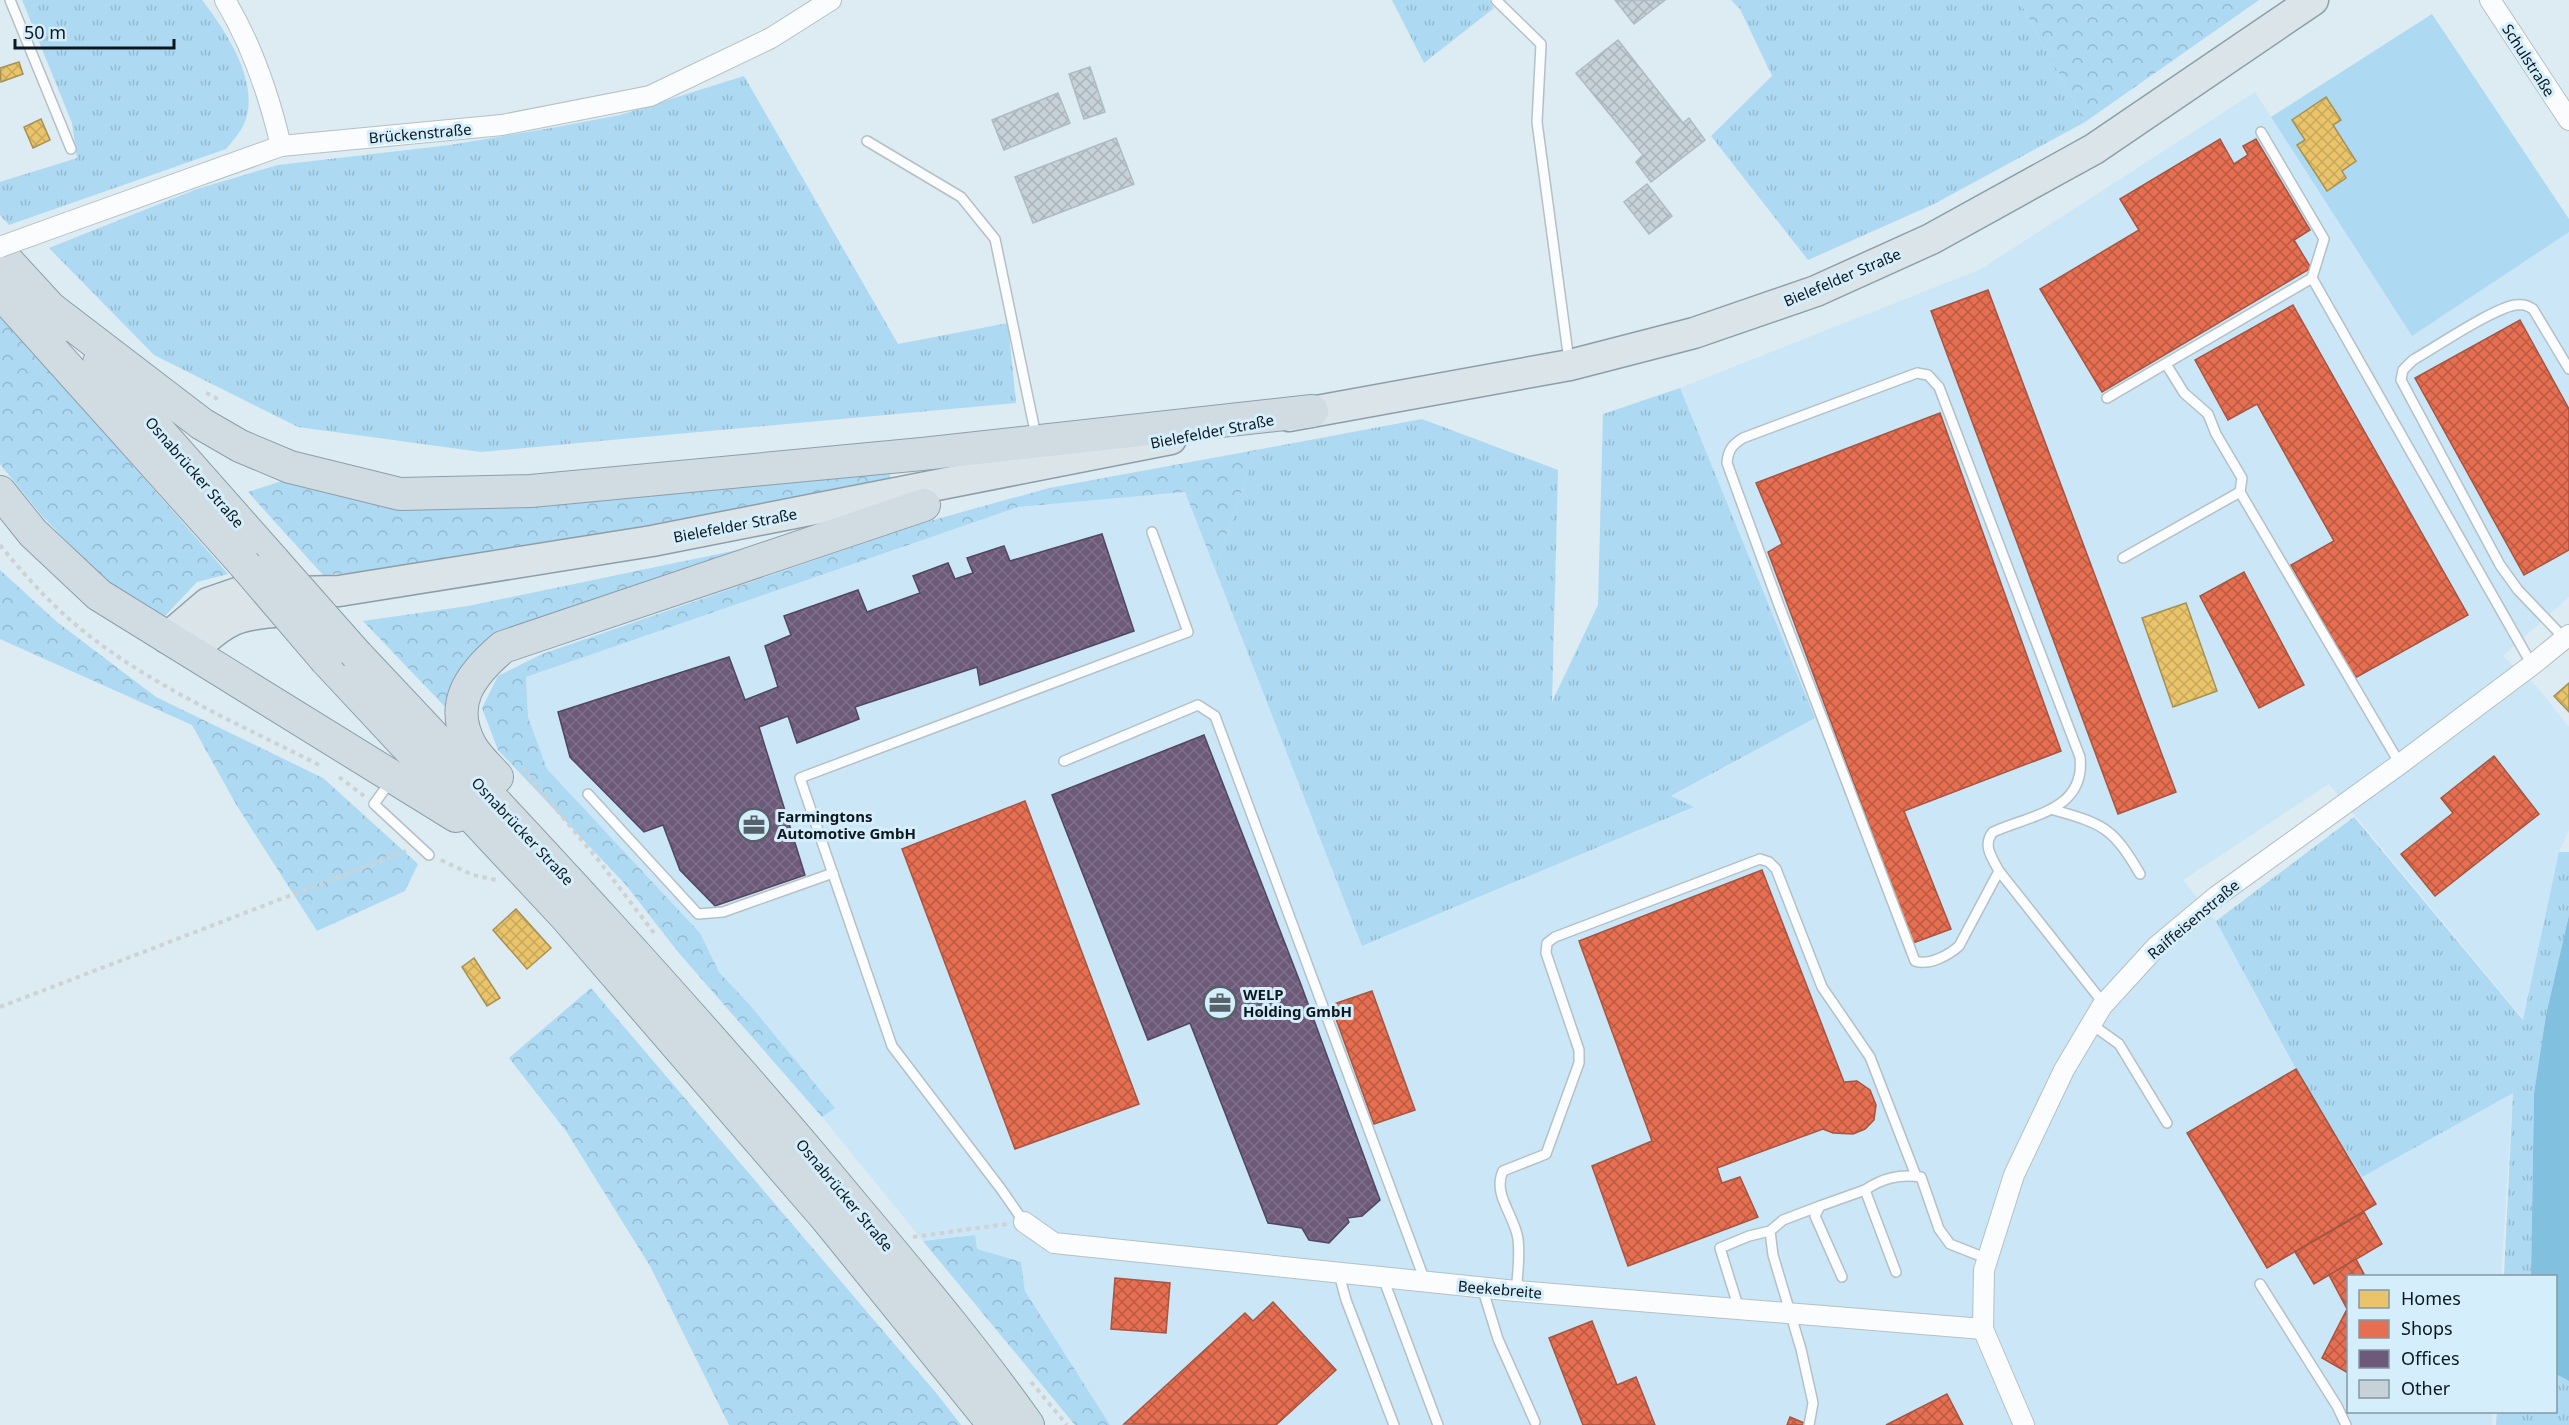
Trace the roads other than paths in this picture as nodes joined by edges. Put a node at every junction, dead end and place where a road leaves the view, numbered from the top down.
1 (10, 0) edge
2 (225, 0) edge
3 (831, 0) edge
4 (1496, 0) edge
5 (2313, 0) edge
6 (2490, 0) edge
7 (2569, 120) edge
8 (2261, 132) dead end
9 (867, 141) dead end
10 (281, 146) junction
11 (71, 149) dead end
12 (0, 247) edge
13 (0, 253) edge
14 (2312, 279) junction
15 (0, 292) edge
16 (53, 310) junction
17 (2166, 364) junction
18 (1570, 365) junction
19 (2569, 369) edge
20 (2107, 398) dead end
21 (1312, 411) junction
22 (1037, 441) junction
23 (0, 492) edge
24 (2240, 492) junction
25 (924, 505) junction
26 (1152, 532) dead end
27 (2123, 558) dead end
28 (259, 562) junction
29 (2567, 637) edge
30 (179, 645) junction
31 (2532, 665) junction
32 (1064, 761) dead end
33 (2400, 764) junction
34 (394, 777) junction
35 (588, 794) dead end
36 (2054, 810) junction
37 (495, 840) junction
38 (536, 845) junction
39 (429, 855) dead end
40 (2000, 872) junction
41 (832, 873) junction
42 (2140, 874) dead end
43 (2104, 1004) junction
44 (2091, 1024) junction
45 (2167, 1123) dead end
46 (1916, 1176) junction
47 (1865, 1190) junction
48 (1820, 1206) junction
49 (1024, 1222) joint
50 (1770, 1231) junction
51 (1988, 1259) junction
52 (1896, 1272) dead end
53 (1339, 1274) junction
54 (1842, 1277) dead end
55 (1383, 1278) junction
56 (1425, 1282) junction
57 (2260, 1284) dead end
58 (1482, 1287) junction
59 (1516, 1291) junction
60 (929, 1295) junction
61 (1739, 1309) junction
62 (1790, 1313) junction
63 (1983, 1329) junction
64 (1535, 1422) dead end
65 (994, 1425) edge
66 (1028, 1425) edge
67 (1045, 1425) edge
68 (1394, 1425) edge
69 (1438, 1425) edge
70 (1809, 1425) edge
71 (2024, 1425) edge
72 (2346, 1425) edge

1 - 11 lane
2 - 10 street
3 - 10 street, Brückenstraße
4 - 18 lane
5 - 18 main road, Bielefelder Straße
6 - 7 street, Schulstraße
8 - 14 lane
9 - 22 lane
10 - 12 street, Brückenstraße, bridge
13 - 16 highway, Osnabrücker Straße
14 - 17 lane
14 - 31 lane
15 - 28 highway, Osnabrücker Straße
16 - 22 highway
16 - 28 highway, Osnabrücker Straße
17 - 20 lane
17 - 24 lane
18 - 21 main road, Bielefelder Straße
19 - 29 lane
21 - 22 highway
21 - 25 main road, Bielefelder Straße
21 - 30 main road, Bielefelder Straße
23 - 30 highway
24 - 27 lane
24 - 33 lane
25 - 30 main road, Bielefelder Straße
25 - 38 highway
26 - 41 lane
28 - 37 highway, Osnabrücker Straße, bridge
28 - 38 highway, Osnabrücker Straße, bridge
29 - 31 street, Raiffeisenstraße
30 - 34 highway
31 - 33 street, Raiffeisenstraße
32 - 56 lane
33 - 43 street, Raiffeisenstraße
34 - 37 highway
34 - 39 lane
35 - 41 lane
36 - 40 lane
36 - 40 lane
36 - 42 lane
37 - 65 highway, Osnabrücker Straße
38 - 60 highway, Osnabrücker Straße
40 - 43 lane
41 - 49 lane
43 - 44 street, Raiffeisenstraße
44 - 45 lane
44 - 51 street, Raiffeisenstraße
46 - 47 lane
46 - 51 lane
46 - 59 lane
47 - 48 lane
47 - 52 lane
48 - 50 lane
48 - 54 lane
49 - 53 street, Beekebreite
50 - 61 lane
50 - 62 lane
51 - 63 street, Raiffeisenstraße
53 - 55 street, Beekebreite
53 - 68 lane
55 - 56 street, Beekebreite
55 - 69 lane
56 - 58 street, Beekebreite
57 - 72 lane
58 - 59 street, Beekebreite
58 - 64 lane
59 - 61 street, Beekebreite
60 - 66 highway, Osnabrücker Straße
60 - 67 highway
61 - 62 street, Beekebreite
62 - 63 street, Beekebreite
62 - 70 lane
63 - 71 street, Raiffeisenstraße

